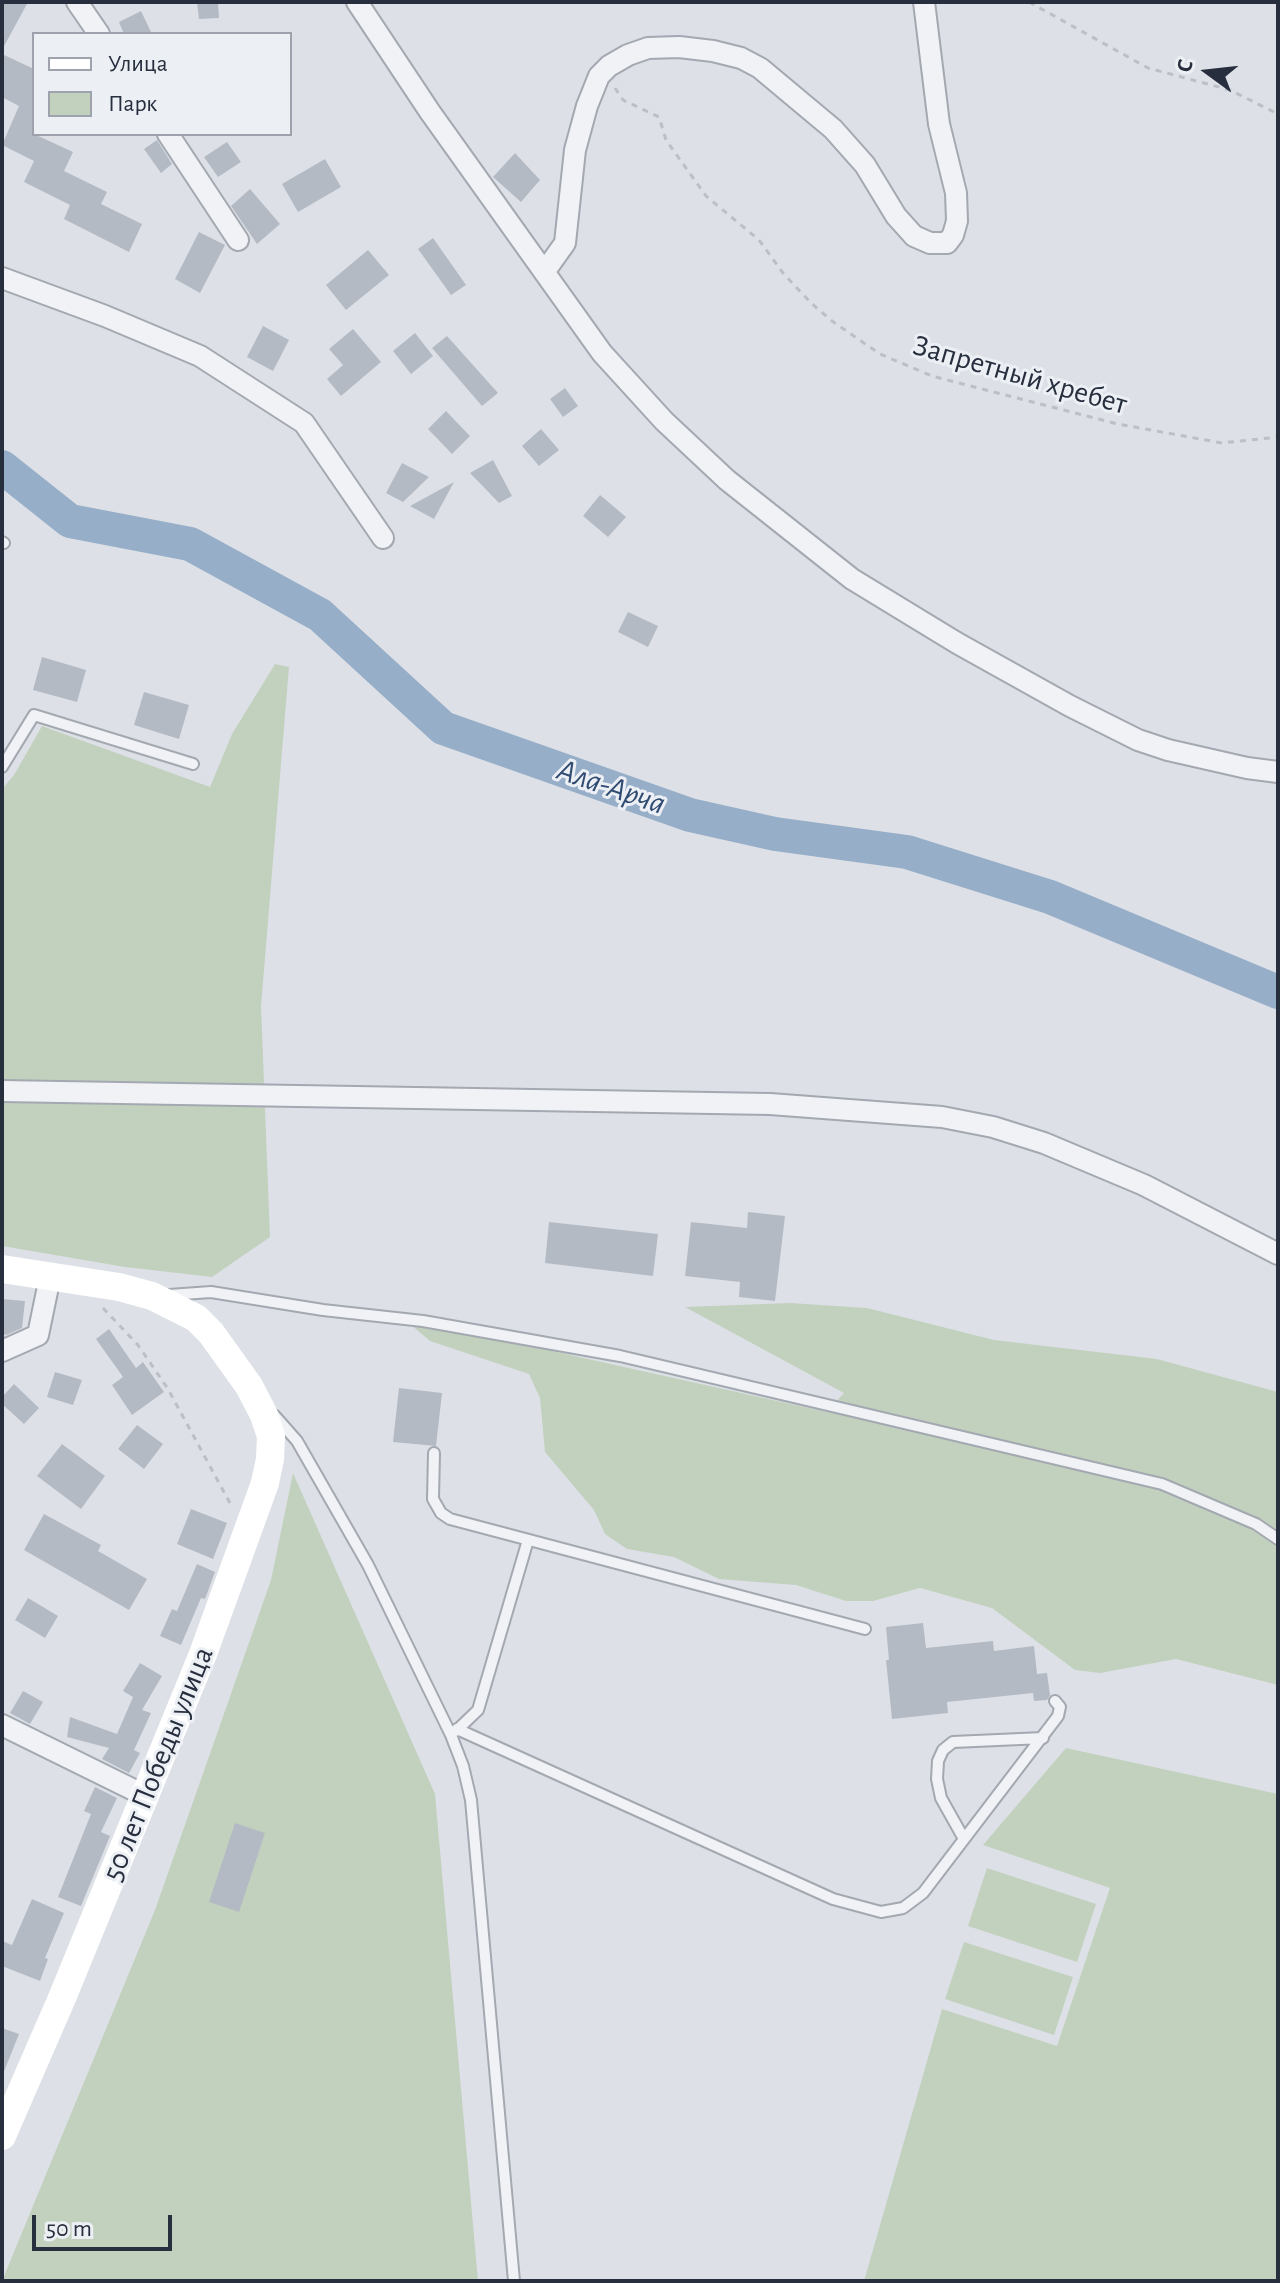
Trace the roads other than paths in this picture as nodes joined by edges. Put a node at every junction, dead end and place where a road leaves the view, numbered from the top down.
1 (77, 2) edge
2 (357, 2) edge
3 (924, 2) edge
4 (98, 32) edge
5 (169, 136) edge
6 (238, 240) dead end
7 (545, 271) junction
8 (2, 278) edge
9 (383, 538) dead end
10 (193, 764) dead end
11 (2, 767) edge
12 (1278, 772) edge
13 (2, 1091) edge
14 (1278, 1254) edge
15 (2, 1269) edge
16 (50, 1277) junction
17 (152, 1296) junction
18 (2, 1351) edge
19 (249, 1386) junction
20 (434, 1453) dead end
21 (1278, 1539) edge
22 (528, 1540) junction
23 (865, 1629) dead end
24 (1055, 1701) dead end
25 (2, 1725) edge
26 (454, 1732) junction
27 (1043, 1738) junction
28 (146, 1796) junction
29 (964, 1839) junction
30 (2, 2136) edge
31 (514, 2281) edge

1 - 4 street
2 - 7 street
3 - 7 street
5 - 6 street
7 - 12 street
8 - 9 street
10 - 11 lane
13 - 14 street
15 - 16 main road, 50 лет Победы улица
16 - 17 main road, 50 лет Победы улица
16 - 18 street
17 - 19 main road, 50 лет Победы улица
17 - 21 lane
19 - 26 lane
19 - 28 main road, 50 лет Победы улица
20 - 22 lane
22 - 23 lane
22 - 26 lane
24 - 27 lane
25 - 28 street
26 - 29 lane
26 - 31 lane
27 - 29 lane
27 - 29 lane
28 - 30 main road, 50 лет Победы улица

